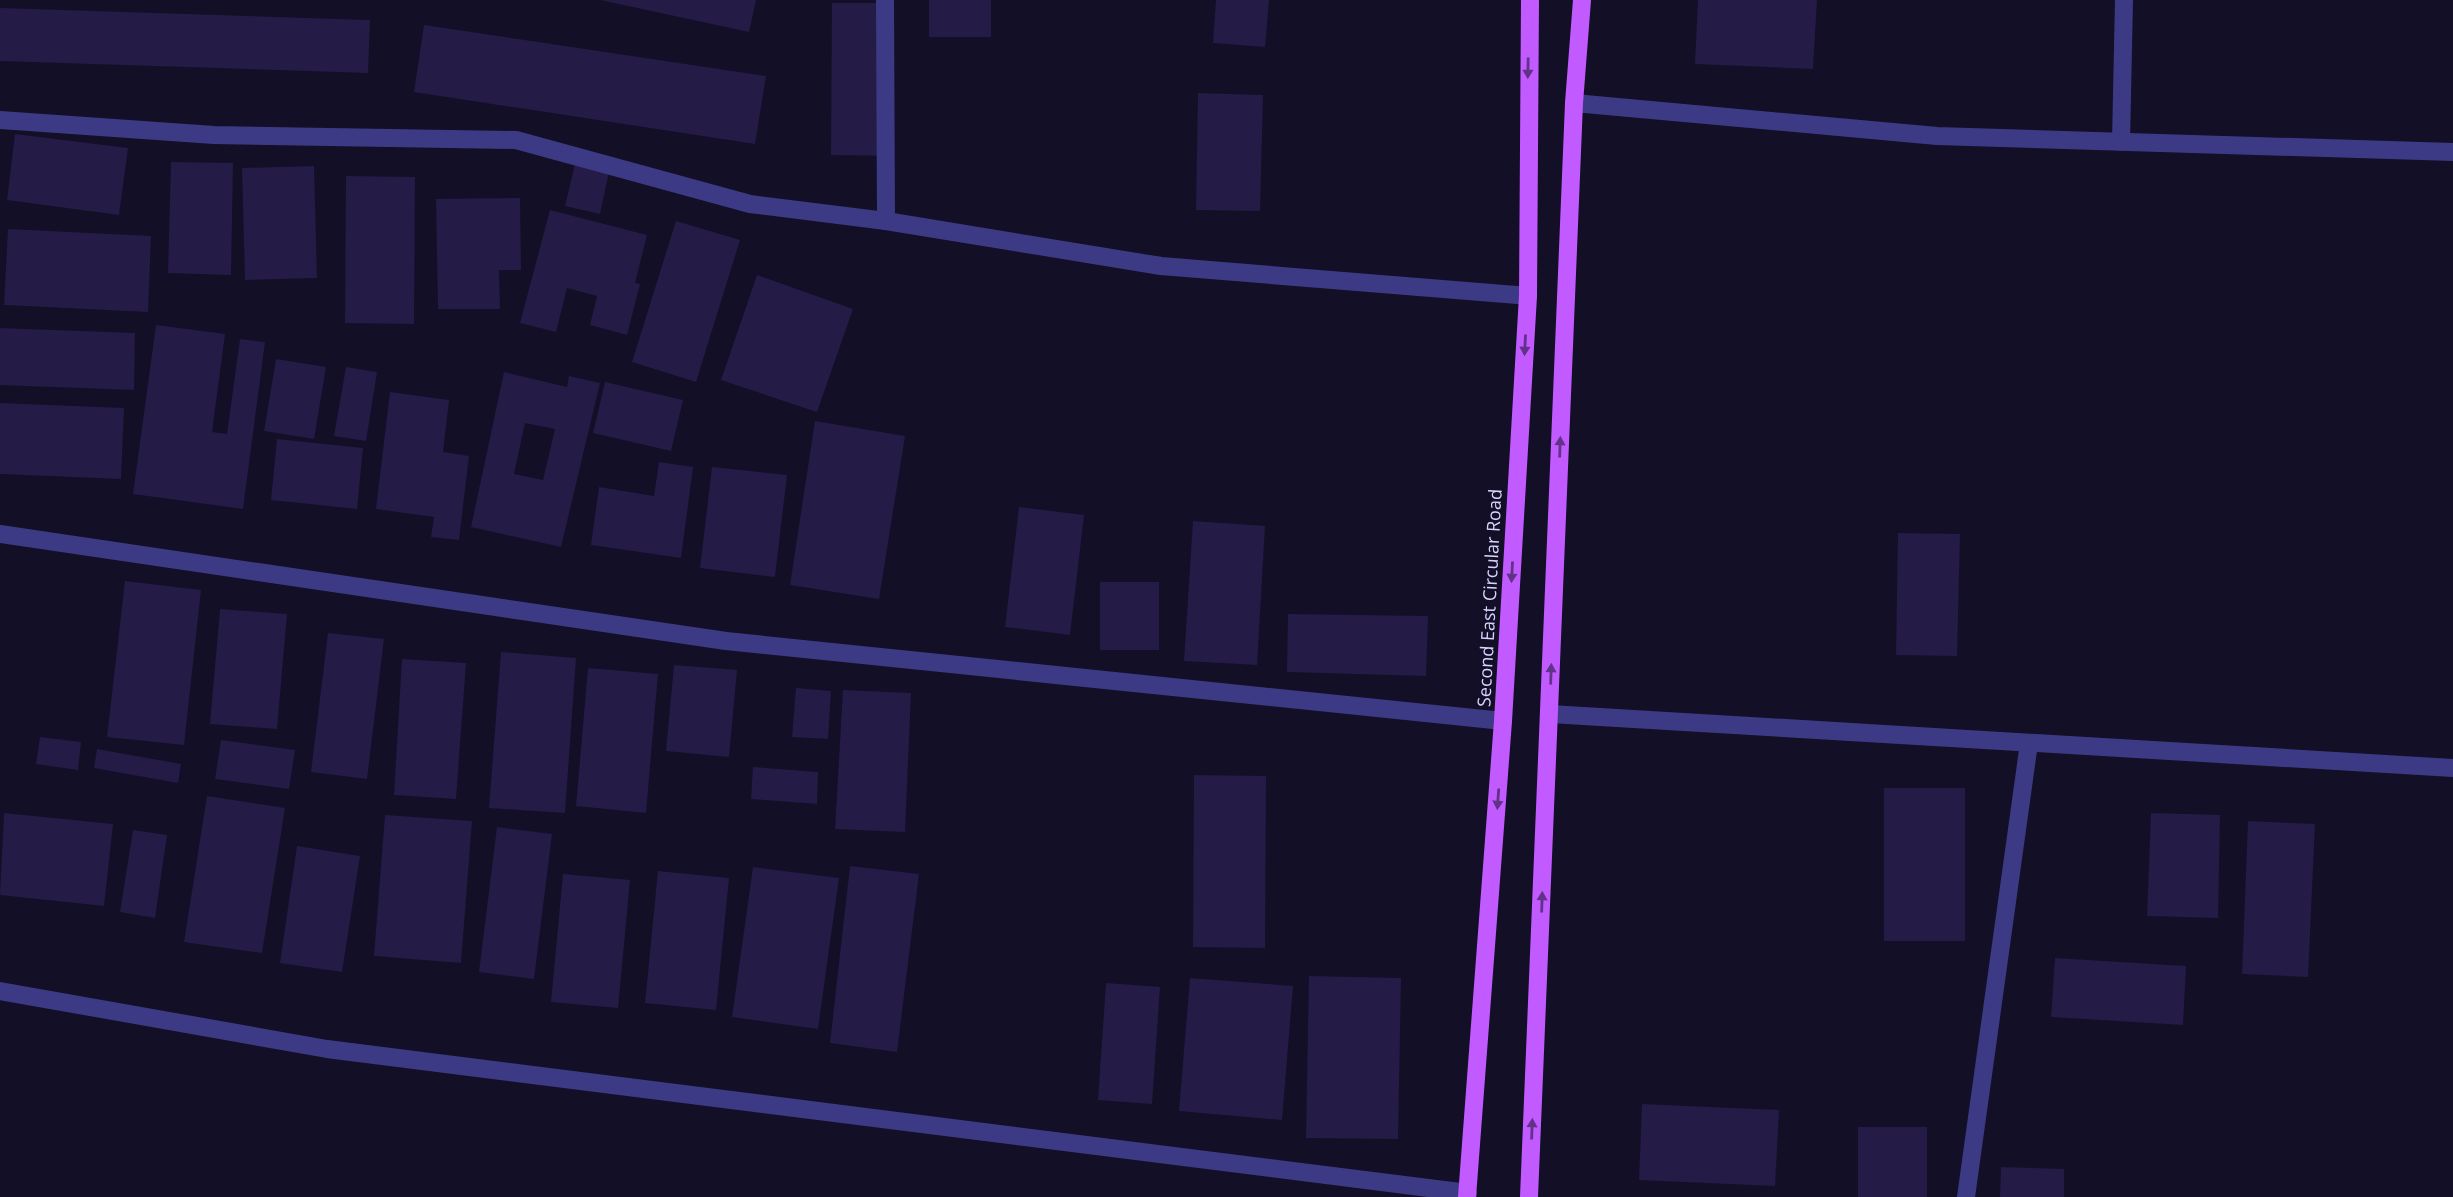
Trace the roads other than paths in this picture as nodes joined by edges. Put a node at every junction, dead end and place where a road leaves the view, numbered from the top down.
1 (885, 0) edge
2 (1530, 0) edge
3 (1582, 0) edge
4 (2124, 0) edge
5 (1574, 103) junction
6 (0, 120) edge
7 (2121, 142) junction
8 (2453, 152) edge
9 (886, 220) junction
10 (1528, 296) junction
11 (0, 534) edge
12 (1550, 714) junction
13 (1503, 721) junction
14 (2029, 743) junction
15 (2453, 768) edge
16 (0, 991) edge
17 (1468, 1195) edge
18 (1530, 1197) edge
19 (1966, 1197) edge

1 - 9 street
2 -> 10 main road, Second East Circular Road
3 - 5 main road
4 - 7 street
5 - 7 street
12 -> 5 main road
6 - 9 street
7 - 8 street
9 - 10 street
10 -> 13 main road, Second East Circular Road
11 - 13 street
12 - 14 street
18 -> 12 main road
13 -> 17 main road, Second East Circular Road
14 - 15 street
14 - 19 street
16 - 17 street

